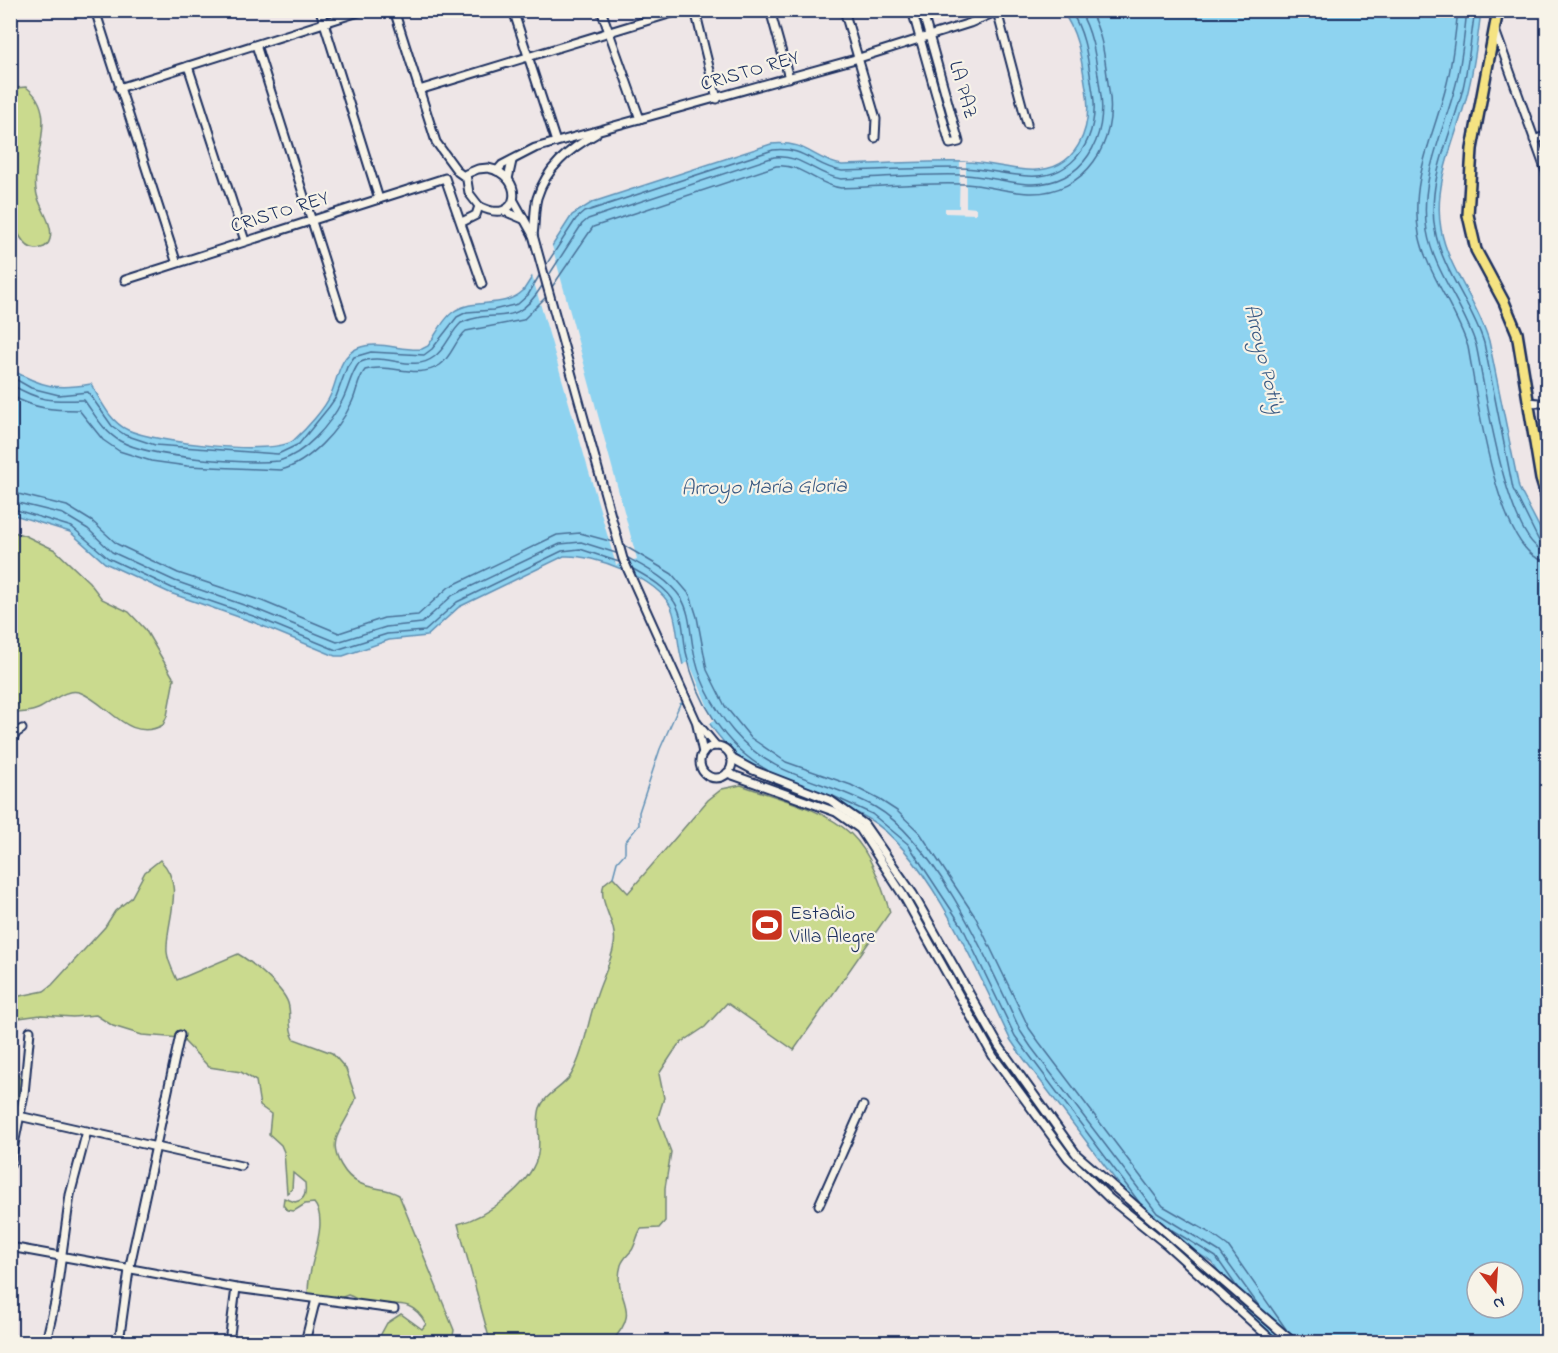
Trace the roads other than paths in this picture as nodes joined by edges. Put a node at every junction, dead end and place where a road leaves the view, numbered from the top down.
1 (95, 10) edge
2 (320, 10) edge
3 (365, 10) edge
4 (394, 10) edge
5 (513, 10) edge
6 (601, 10) edge
7 (682, 10) edge
8 (694, 10) edge
9 (770, 10) edge
10 (844, 10) edge
11 (912, 10) edge
12 (922, 10) edge
13 (1510, 10) edge
14 (998, 11) edge
15 (1498, 13) edge
16 (324, 24) junction
17 (1495, 30) junction
18 (607, 31) junction
19 (929, 36) junction
20 (920, 39) junction
21 (256, 45) junction
22 (527, 56) junction
23 (859, 58) junction
24 (188, 66) junction
25 (789, 78) junction
26 (119, 88) junction
27 (419, 90) junction
28 (717, 99) junction
29 (640, 119) junction
30 (1027, 124) dead end
31 (605, 129) junction
32 (1548, 135) edge
33 (875, 138) dead end
34 (1534, 140) junction
35 (556, 142) junction
36 (512, 161) junction
37 (498, 171) junction
38 (467, 174) junction
39 (1548, 177) edge
40 (507, 179) junction
41 (379, 199) junction
42 (514, 201) junction
43 (479, 206) junction
44 (504, 211) junction
45 (523, 219) junction
46 (311, 221) junction
47 (462, 222) junction
48 (533, 235) junction
49 (245, 241) junction
50 (176, 261) junction
51 (125, 279) dead end
52 (482, 284) dead end
53 (342, 316) dead end
54 (1529, 402) junction
55 (1548, 404) edge
56 (1548, 502) edge
57 (697, 723) junction
58 (22, 729) dead end
59 (10, 745) edge
60 (716, 746) junction
61 (703, 753) junction
62 (731, 758) junction
63 (727, 772) junction
64 (30, 1031) dead end
65 (180, 1035) dead end
66 (863, 1106) dead end
67 (10, 1114) edge
68 (20, 1116) junction
69 (87, 1131) junction
70 (155, 1146) junction
71 (10, 1165) edge
72 (241, 1166) dead end
73 (819, 1205) dead end
74 (10, 1247) edge
75 (62, 1257) junction
76 (129, 1270) junction
77 (236, 1288) junction
78 (316, 1299) junction
79 (394, 1309) dead end
80 (119, 1341) edge
81 (46, 1342) edge
82 (141, 1342) edge
83 (229, 1342) edge
84 (305, 1342) edge
85 (1274, 1342) edge
86 (1293, 1342) edge

1 - 26 street
2 - 16 street
3 - 16 street
4 - 27 street
5 - 22 street
6 - 18 street
7 - 18 street
8 - 28 street
9 - 25 street
10 - 23 street
11 - 20 street, LA PAZ
12 - 19 street, LA PAZ
13 - 15 street
14 - 19 street, CRISTO REY
14 - 30 street
15 - 17 main road
16 - 21 street
16 - 41 street
17 - 34 street
17 - 54 main road
18 - 22 street
18 - 29 street
19 - 20 street, CRISTO REY
19 - 20 street, LA PAZ
20 - 23 street, CRISTO REY
21 - 24 street
21 - 46 street
22 - 27 street
22 - 35 street
23 - 25 street, CRISTO REY
23 - 33 street
24 - 26 street
24 - 49 street
25 - 28 street, CRISTO REY
26 - 50 street
27 - 38 street
28 - 29 street, CRISTO REY
29 - 31 street, CRISTO REY
31 - 35 street, CRISTO REY
31 - 48 street
32 - 34 street
34 - 39 street
35 - 36 street, CRISTO REY
36 - 37 street, CRISTO REY
36 - 40 street
37 - 38 street
37 - 40 street
38 - 43 street
40 - 42 street
41 - 46 street, CRISTO REY
41 - 47 street, CRISTO REY
42 - 44 street
42 - 45 street
43 - 44 street
43 - 47 street
44 - 45 street
45 - 48 street
46 - 49 street, CRISTO REY
46 - 53 street
47 - 52 street
48 - 57 street
49 - 50 street, CRISTO REY
50 - 51 street, CRISTO REY
54 - 55 street
54 - 56 main road
57 - 60 street
57 - 61 street
58 - 59 street
60 - 61 street
60 - 62 street
61 - 63 street
62 - 63 street
62 - 86 street
63 - 85 street
64 - 68 street
65 - 70 street
66 - 73 street
67 - 68 street
68 - 69 street
68 - 71 street
69 - 70 street
69 - 75 street
70 - 72 street
70 - 76 street
74 - 75 street
75 - 76 street
75 - 81 street
76 - 77 street
76 - 80 street
77 - 78 street
77 - 83 street
78 - 79 street
78 - 84 street
80 - 82 street

